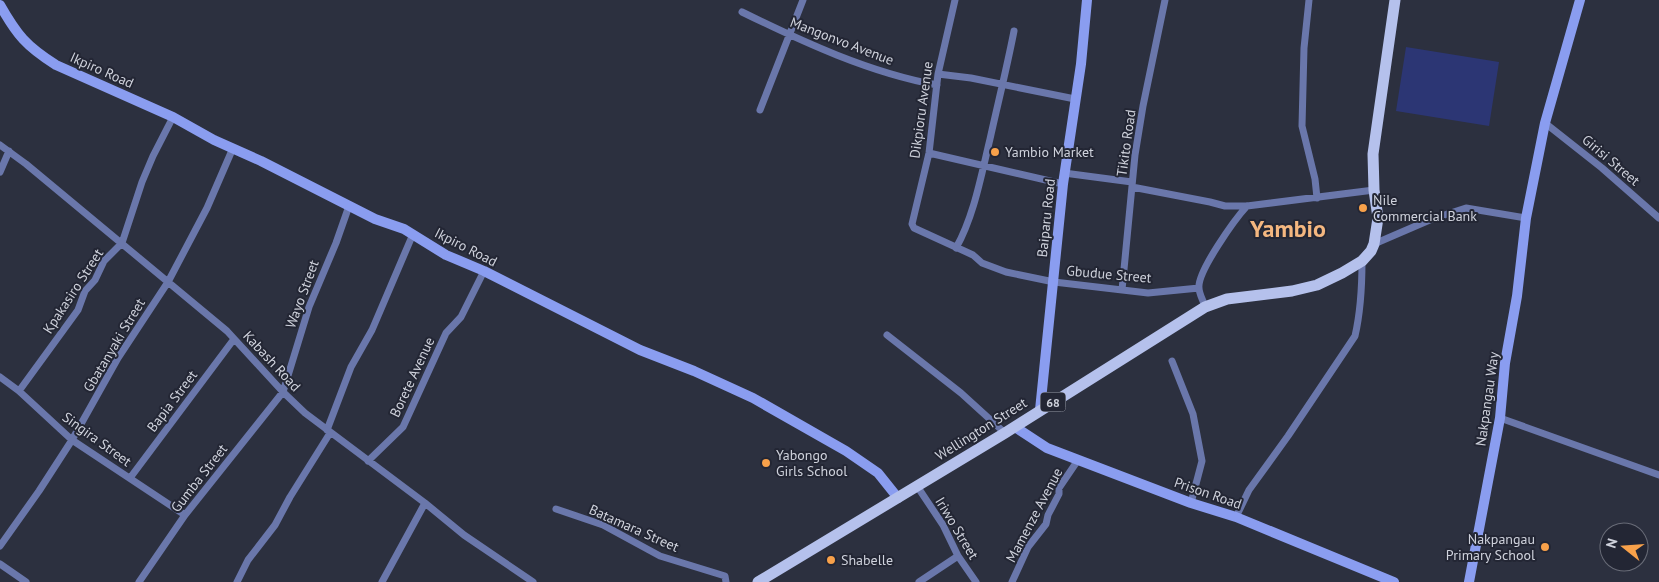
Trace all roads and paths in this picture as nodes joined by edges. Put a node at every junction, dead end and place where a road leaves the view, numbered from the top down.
1 (803, 0) edge
2 (956, 0) edge
3 (1087, 0) edge
4 (1165, 0) edge
5 (1309, 0) edge
6 (1395, 0) edge
7 (1580, 0) edge
8 (0, 5) edge
9 (742, 12) dead end
10 (1014, 31) dead end
11 (789, 35) junction
12 (938, 74) junction
13 (937, 85) junction
14 (1004, 85) junction
15 (1075, 99) junction
16 (760, 110) dead end
17 (173, 117) junction
18 (1545, 123) junction
19 (0, 145) edge
20 (233, 148) junction
21 (8, 151) junction
22 (929, 153) junction
23 (984, 166) junction
24 (0, 172) edge
25 (1064, 173) junction
26 (1062, 184) junction
27 (1132, 185) junction
28 (1374, 190) junction
29 (1317, 198) junction
30 (349, 206) junction
31 (1247, 206) junction
32 (1526, 218) junction
33 (1659, 218) edge
34 (912, 224) joint
35 (413, 234) junction
36 (122, 243) junction
37 (1374, 244) junction
38 (956, 248) junction
39 (1362, 260) junction
40 (484, 271) junction
41 (168, 282) junction
42 (1054, 282) junction
43 (1199, 288) junction
44 (1122, 290) junction
45 (1206, 307) junction
46 (886, 335) dead end
47 (234, 339) junction
48 (1172, 361) dead end
49 (0, 377) edge
50 (19, 392) junction
51 (283, 392) junction
52 (1040, 410) junction
53 (1500, 418) junction
54 (1010, 430) junction
55 (328, 431) junction
56 (72, 440) junction
57 (1078, 460) junction
58 (368, 461) junction
59 (1659, 475) edge
60 (130, 478) junction
61 (917, 486) junction
62 (898, 498) junction
63 (425, 503) junction
64 (1191, 503) junction
65 (556, 509) dead end
66 (184, 515) junction
67 (1236, 518) junction
68 (0, 546) edge
69 (958, 556) junction
70 (0, 564) edge
71 (26, 582) edge
72 (139, 582) edge
73 (237, 582) edge
74 (382, 582) edge
75 (534, 582) edge
76 (726, 582) edge
77 (758, 582) edge
78 (919, 582) edge
79 (976, 582) edge
80 (1012, 582) edge
81 (1394, 582) edge
82 (1468, 582) edge

1 - 11 street
2 - 12 street, Dikpioru Avenue
3 - 15 street, Baiparu Road
4 - 27 street, Tikito Road
5 - 29 street
6 - 28 main road
7 - 18 street, Nakpangau Way
8 - 17 street, Ikpiro Road
9 - 11 street, Mangonvo Avenue
10 - 14 street
11 - 13 street, Mangonvo Avenue
11 - 16 street
12 - 13 street, Dikpioru Avenue
12 - 14 street
13 - 22 street, Dikpioru Avenue
14 - 15 street
14 - 23 street
15 - 25 street, Baiparu Road
17 - 20 street, Ikpiro Road
17 - 36 street, Kpakasiro Street
18 - 32 street, Nakpangau Way
18 - 33 street, Girisi Street
19 - 21 street, Kabash Road
20 - 30 street, Ikpiro Road
20 - 41 street, Gbatanyaki Street
21 - 24 street
21 - 36 street, Kabash Road
22 - 23 street
22 - 34 street, Dikpioru Avenue
23 - 26 street
23 - 38 street
25 - 26 street, Baiparu Road
25 - 27 street
26 - 42 street, Baiparu Road
27 - 31 street
27 - 44 street, Tikito Road
28 - 29 street
28 - 37 main road
29 - 31 street
30 - 35 street, Ikpiro Road
30 - 51 street, Wayo Street
31 - 43 street
32 - 37 street
32 - 53 street, Nakpangau Way
34 - 38 street, Gbudue Street
35 - 40 street, Ikpiro Road
35 - 55 street
36 - 41 street, Kabash Road
36 - 50 street, Kpakasiro Street
37 - 39 main road
38 - 42 street, Gbudue Street
39 - 45 main road, Wellington Street / 68
39 - 67 street
40 - 58 street, Borete Avenue
40 - 62 street, Ikpiro Road
41 - 47 street, Kabash Road
41 - 56 street, Gbatanyaki Street
42 - 44 street, Gbudue Street
42 - 52 street, Baiparu Road
43 - 44 street, Gbudue Street
43 - 45 street
45 - 52 main road, Wellington Street / 68
46 - 54 street
47 - 51 street, Kabash Road
47 - 60 street, Bapia Street
48 - 64 street
49 - 50 street, Singira Street
50 - 56 street, Singira Street
51 - 55 street, Kabash Road
51 - 66 street, Gumba Street
52 - 54 main road, Wellington Street / 68
53 - 59 street
53 - 82 street, Nakpangau Way
54 - 57 street, Prison Road
54 - 61 main road, Wellington Street / 68
55 - 58 street, Kabash Road
55 - 73 street
56 - 60 street, Singira Street
56 - 68 street, Gbatanyaki Street
57 - 64 street, Prison Road
57 - 80 street, Mamenze Avenue
58 - 63 street, Kabash Road
60 - 66 street, Singira Street
61 - 62 main road, Wellington Street / 68
61 - 69 street, Iriwo Street
62 - 77 main road, Wellington Street / 68
63 - 74 street
63 - 75 street, Kabash Road
64 - 67 street, Prison Road
65 - 76 street, Batamara Street
66 - 72 street, Gumba Street
67 - 81 street, Prison Road
69 - 78 street
69 - 79 street, Iriwo Street
70 - 71 street

